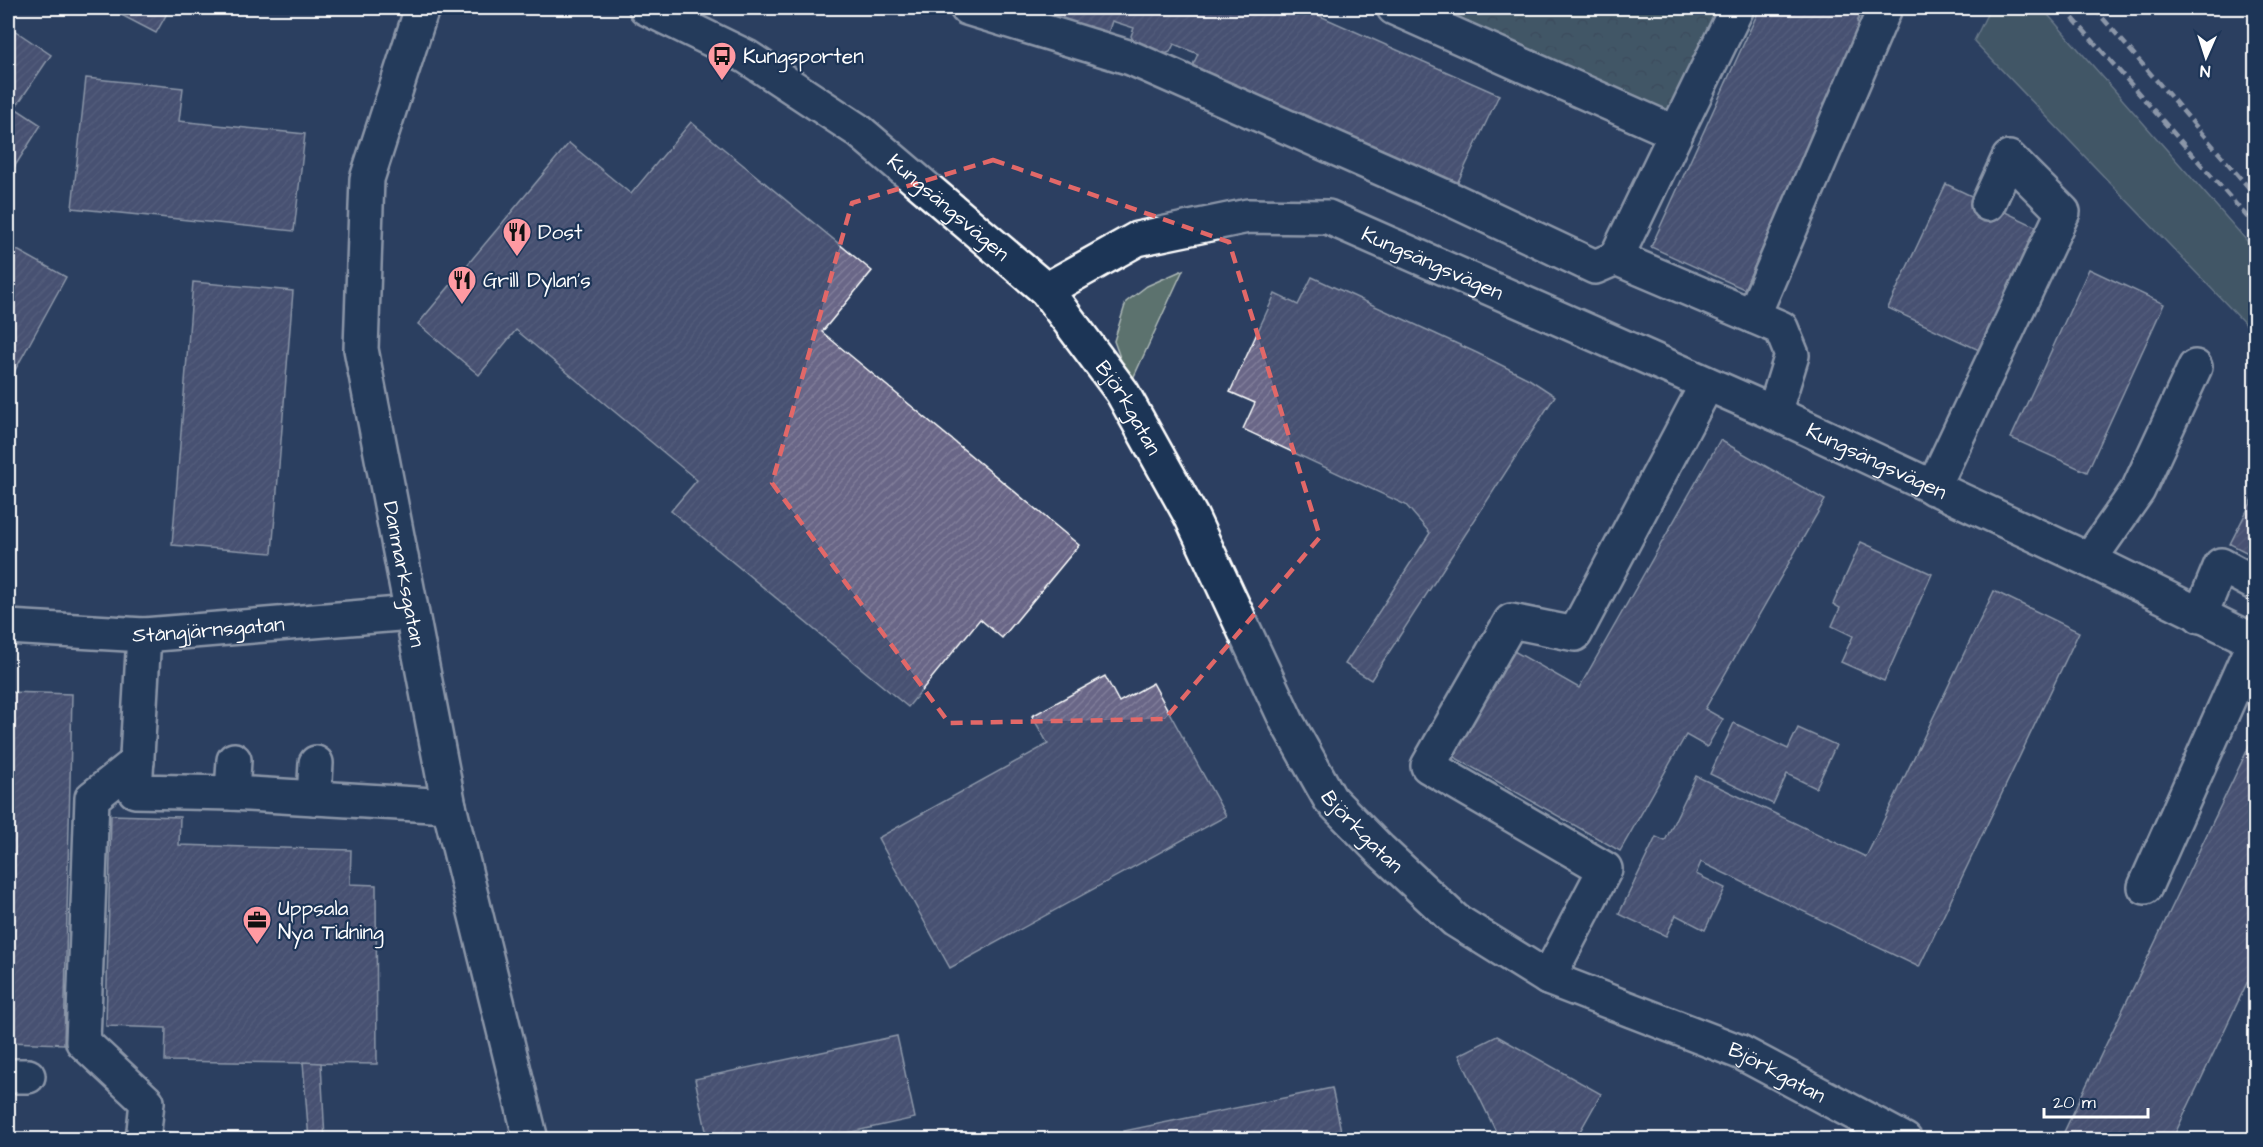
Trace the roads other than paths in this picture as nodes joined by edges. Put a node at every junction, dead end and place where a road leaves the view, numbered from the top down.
1 (423, 8) edge
2 (646, 8) edge
3 (1394, 8) edge
4 (1737, 8) edge
5 (1885, 8) edge
6 (972, 16) edge
7 (1676, 133) junction
8 (1988, 204) dead end
9 (1616, 258) junction
10 (1046, 290) junction
11 (1753, 316) junction
12 (2195, 367) dead end
13 (1707, 384) junction
14 (1773, 414) junction
15 (1933, 488) junction
16 (2089, 560) junction
17 (2256, 584) edge
18 (411, 613) junction
19 (2200, 615) junction
20 (8, 627) edge
21 (144, 635) junction
22 (2255, 642) edge
23 (234, 760) dead end
24 (137, 762) junction
25 (316, 763) dead end
26 (232, 793) junction
27 (314, 798) junction
28 (449, 806) junction
29 (2145, 886) dead end
30 (1548, 978) junction
31 (143, 1140) edge
32 (531, 1140) edge
33 (1905, 1140) edge

1 - 18 street, Danmarksgatan
2 - 10 street, Kungsängsvägen
3 - 7 street
4 - 7 street
5 - 11 street
6 - 9 street
7 - 9 street
8 - 15 street
9 - 11 street
10 - 13 street, Kungsängsvägen
10 - 30 street, Björkgatan
11 - 14 street
12 - 16 street
13 - 14 street, Kungsängsvägen
13 - 30 street
14 - 15 street, Kungsängsvägen
15 - 16 street, Kungsängsvägen
16 - 19 street, Kungsängsvägen
17 - 19 street
18 - 21 street, Stångjärnsgatan
18 - 28 street, Danmarksgatan
19 - 22 street, Kungsängsvägen
20 - 21 street, Stångjärnsgatan
21 - 24 street
22 - 29 street
23 - 26 street
24 - 26 street
24 - 31 street
25 - 27 street
26 - 27 street
27 - 28 street
28 - 32 street, Danmarksgatan
30 - 33 street, Björkgatan

